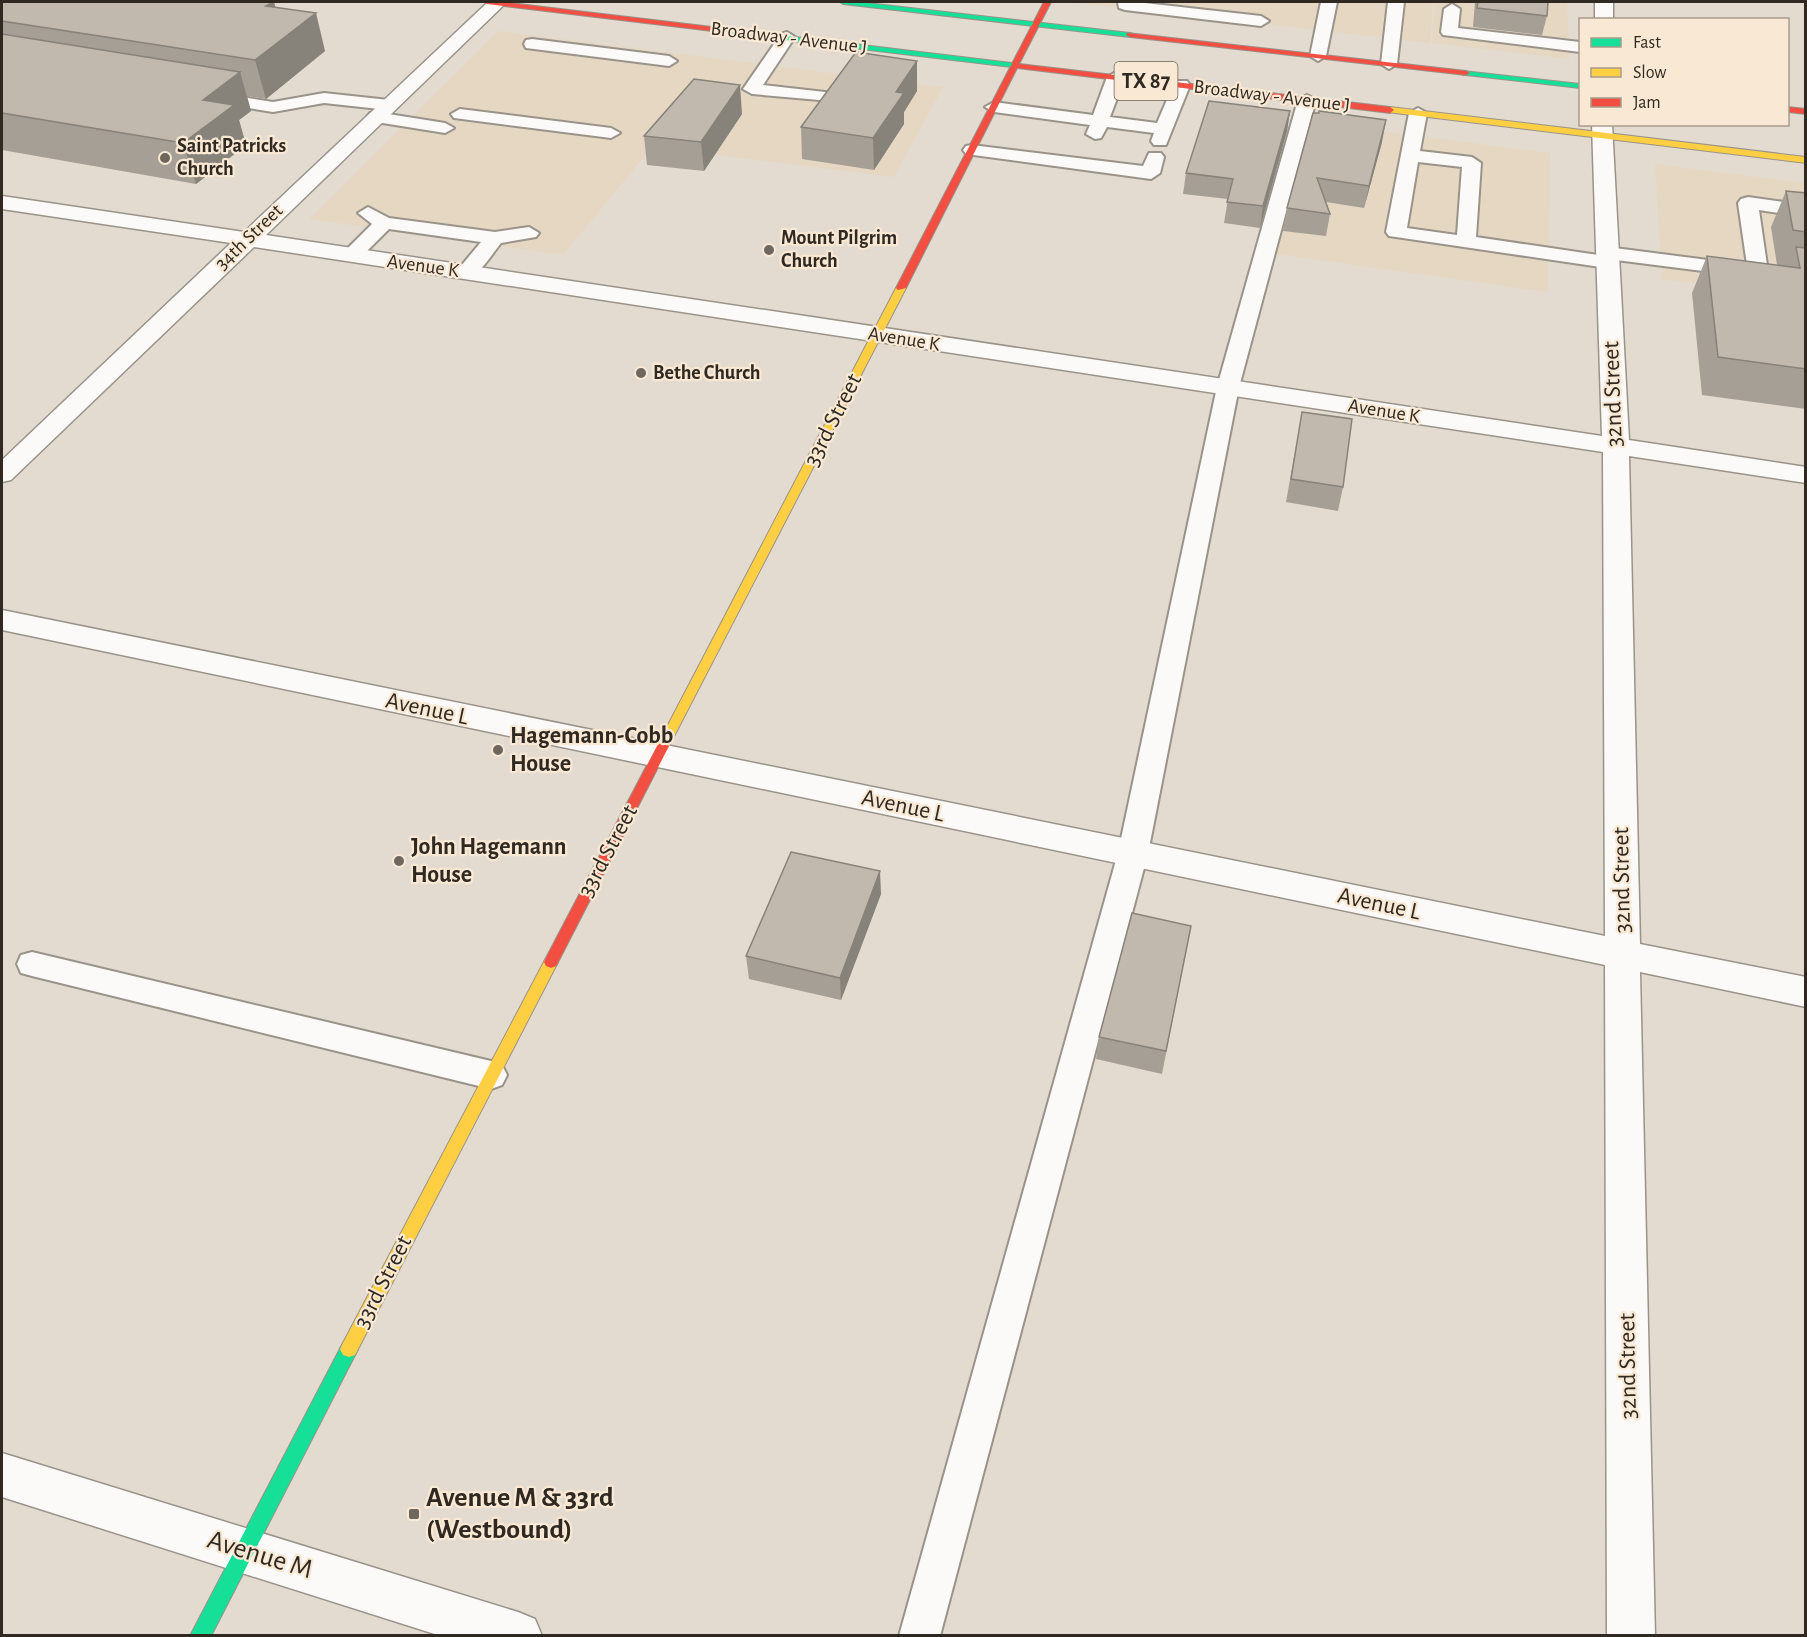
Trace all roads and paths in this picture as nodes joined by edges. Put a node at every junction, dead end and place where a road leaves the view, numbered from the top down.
1 (494, 2) edge
2 (843, 2) edge
3 (1047, 2) edge
4 (1126, 2) edge
5 (1264, 2) edge
6 (1329, 2) edge
7 (1396, 2) edge
8 (1604, 2) edge
9 (1452, 9) dead end
10 (1604, 18) edge
11 (1261, 21) junction
12 (1035, 24) junction
13 (787, 37) junction
14 (532, 44) dead end
15 (1579, 47) edge
16 (1256, 49) junction
17 (1318, 56) junction
18 (669, 61) dead end
19 (1389, 64) junction
20 (1016, 65) junction
21 (1116, 77) junction
22 (1181, 85) junction
23 (1579, 86) edge
24 (190, 93) edge
25 (825, 97) edge
26 (1307, 100) junction
27 (994, 107) junction
28 (1789, 110) edge
29 (382, 111) junction
30 (1806, 112) edge
31 (1418, 113) junction
32 (460, 114) dead end
33 (445, 128) dead end
34 (1602, 130) edge
35 (612, 133) dead end
36 (1092, 142) junction
37 (1160, 142) junction
38 (972, 150) junction
39 (1410, 155) junction
40 (1806, 159) edge
41 (2, 202) edge
42 (1806, 211) edge
43 (529, 232) dead end
44 (495, 238) junction
45 (247, 240) junction
46 (1466, 242) junction
47 (352, 255) junction
48 (1607, 257) junction
49 (466, 272) junction
50 (878, 335) junction
51 (1228, 387) junction
52 (1616, 447) junction
53 (2, 474) edge
54 (1806, 475) edge
55 (2, 620) edge
56 (658, 756) junction
57 (1133, 853) junction
58 (1624, 955) junction
59 (32, 964) dead end
60 (1806, 992) edge
61 (491, 1076) junction
62 (2, 1474) edge
63 (244, 1550) junction
64 (200, 1635) edge
65 (518, 1635) edge
66 (919, 1635) edge
67 (1631, 1635) edge

1 - 13 main road, Broadway - Avenue J / TX 87
1 - 29 street, 34th Street
2 - 12 main road, Broadway - Avenue J / TX 87
3 - 12 main road, 33rd Street
4 - 11 lane
5 - 11 lane
6 - 17 lane
7 - 19 lane
8 - 10 street
9 - 15 lane
11 - 16 lane
12 - 16 main road, Broadway - Avenue J / TX 87
12 - 20 main road, 33rd Street
13 - 20 main road, Broadway - Avenue J / TX 87
13 - 25 lane
14 - 18 lane
16 - 17 main road, Broadway - Avenue J / TX 87
17 - 19 main road, Broadway - Avenue J / TX 87
19 - 23 main road, Broadway - Avenue J / TX 87
20 - 21 main road, Broadway - Avenue J / TX 87
20 - 27 main road, 33rd Street
21 - 22 main road, Broadway - Avenue J / TX 87
21 - 36 lane
22 - 26 main road, Broadway - Avenue J / TX 87
22 - 37 lane
24 - 29 lane
26 - 31 main road, Broadway - Avenue J / TX 87
26 - 51 lane
27 - 36 lane
27 - 38 main road, 33rd Street
28 - 30 main road
29 - 33 lane
29 - 45 street, 34th Street
31 - 34 main road, Broadway - Avenue J / TX 87
31 - 39 lane
32 - 35 lane
34 - 40 main road, Broadway - Avenue J / TX 87
34 - 48 street, 32nd Street
36 - 37 lane
36 - 37 lane
36 - 38 lane
38 - 50 main road, 33rd Street
39 - 46 lane
39 - 46 lane
41 - 45 street, Avenue K
42 - 48 lane
43 - 44 lane
44 - 47 lane
44 - 49 lane
45 - 47 street, Avenue K
45 - 53 street, 34th Street
46 - 48 lane
47 - 49 street, Avenue K
48 - 52 street, 32nd Street
49 - 50 street, Avenue K
50 - 51 street, Avenue K
50 - 56 main road, 33rd Street
51 - 52 street, Avenue K
51 - 57 lane
52 - 54 street, Avenue K
52 - 58 street, 32nd Street
55 - 56 street, Avenue L
56 - 57 street, Avenue L
56 - 61 main road, 33rd Street
57 - 58 street, Avenue L
57 - 66 lane
58 - 60 street, Avenue L
58 - 67 street, 32nd Street
59 - 61 lane
61 - 63 main road, 33rd Street
62 - 63 street, Avenue M
63 - 64 main road, 33rd Street
63 - 65 street, Avenue M

